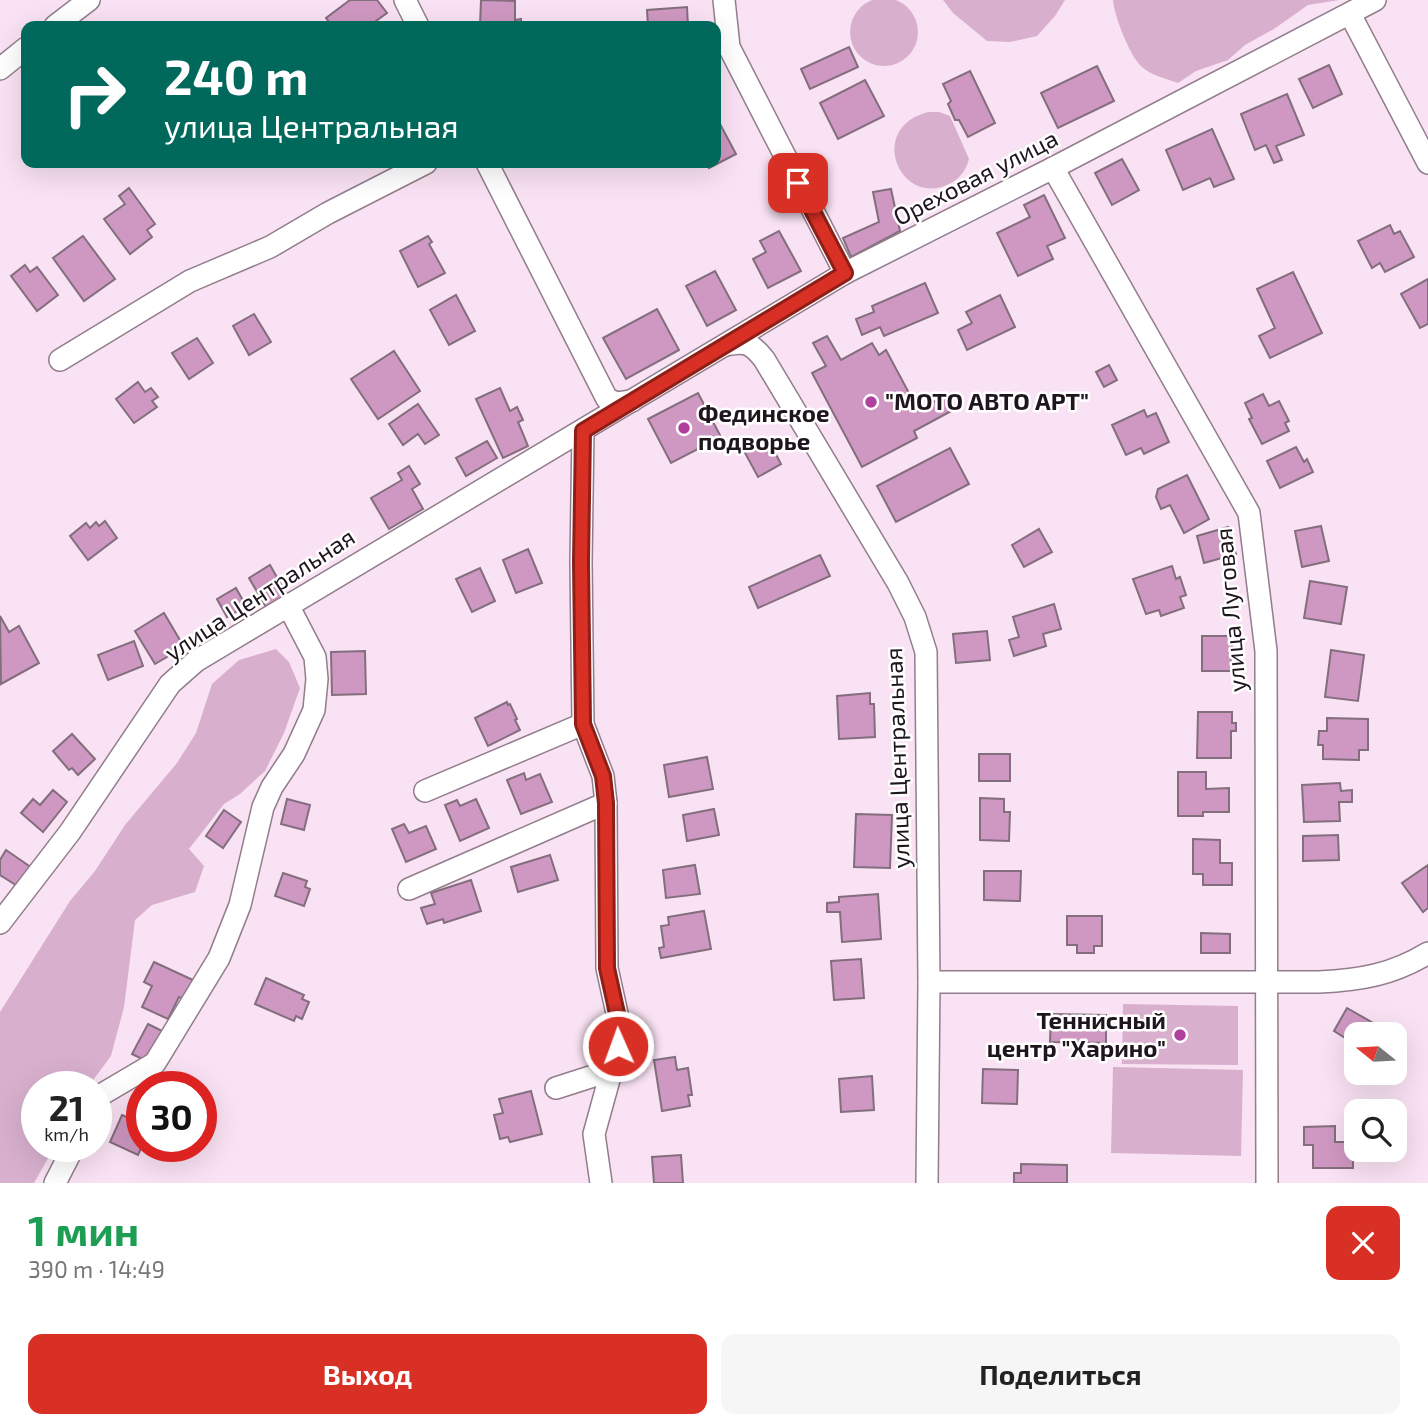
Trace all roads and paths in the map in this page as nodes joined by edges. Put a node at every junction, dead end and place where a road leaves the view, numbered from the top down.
1 (89, 0) edge
2 (405, 0) edge
3 (724, 0) edge
4 (1375, 0) edge
5 (1350, 14) junction
6 (62, 21) edge
7 (416, 21) edge
8 (21, 52) edge
9 (0, 69) edge
10 (1428, 163) edge
11 (416, 168) edge
12 (490, 168) edge
13 (1053, 169) junction
14 (845, 273) junction
15 (728, 344) junction
16 (60, 360) dead end
17 (632, 401) junction
18 (583, 431) junction
19 (289, 607) junction
20 (583, 724) junction
21 (425, 791) dead end
22 (606, 803) junction
23 (410, 890) dead end
24 (0, 923) edge
25 (1428, 953) edge
26 (929, 982) junction
27 (1266, 982) junction
28 (612, 1070) junction
29 (112, 1088) edge
30 (556, 1088) dead end
31 (66, 1162) edge
32 (55, 1183) edge
33 (601, 1183) edge
34 (927, 1183) edge
35 (1267, 1183) edge

1 - 6 street
2 - 7 street
3 - 14 street
4 - 5 street, Ореховая улица
5 - 10 street
5 - 13 street, Ореховая улица
8 - 9 street
11 - 16 street
12 - 17 street
13 - 14 street, Ореховая улица
13 - 27 street, улица Луговая
14 - 15 street, Ореховая улица
15 - 17 street, Ореховая улица
15 - 26 street, улица Центральная
17 - 18 street, улица Центральная
18 - 19 street, улица Центральная
18 - 20 street
19 - 24 street, улица Центральная
19 - 29 street
20 - 21 street
20 - 22 street
22 - 23 street
22 - 28 street
25 - 27 street
26 - 27 street
26 - 34 street, улица Центральная
27 - 35 street, улица Луговая
28 - 30 street
28 - 33 street
31 - 32 street

